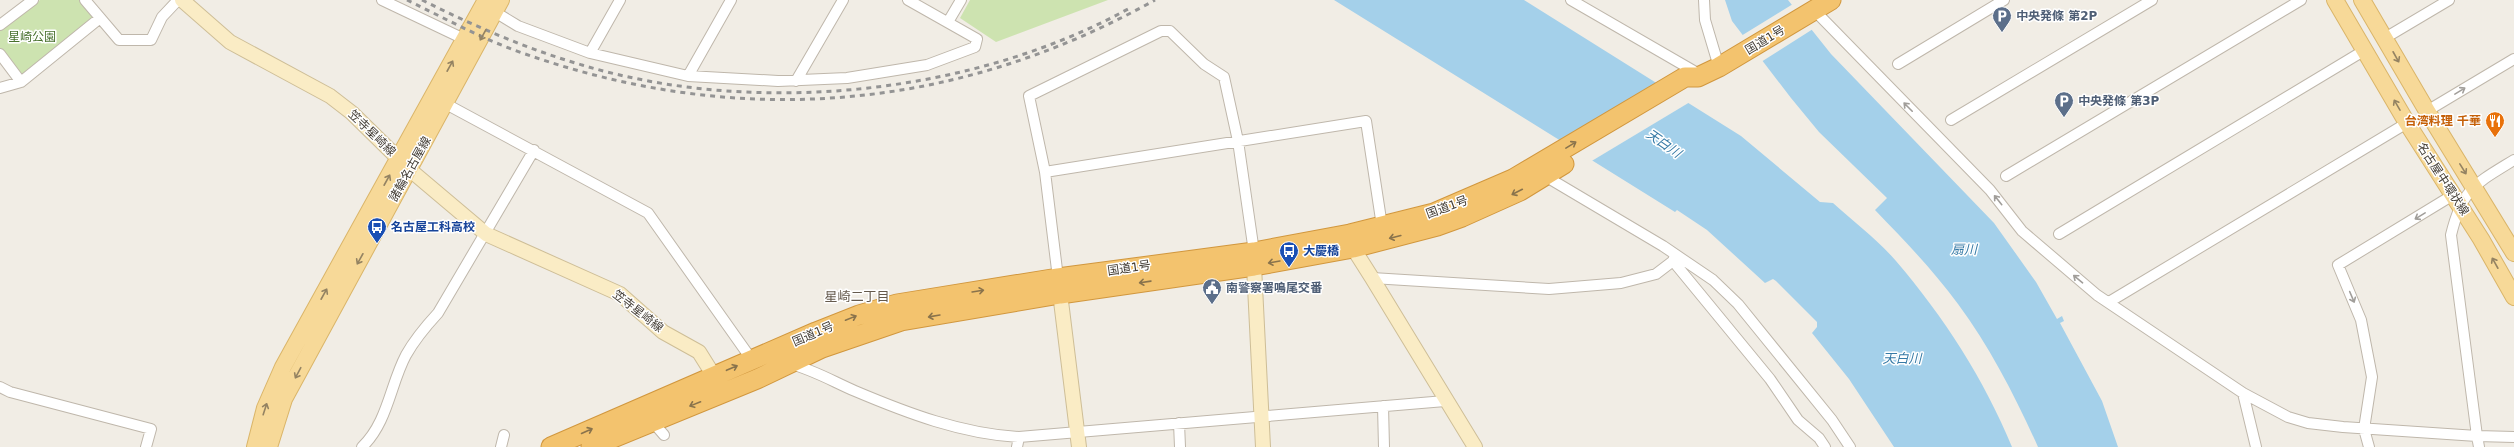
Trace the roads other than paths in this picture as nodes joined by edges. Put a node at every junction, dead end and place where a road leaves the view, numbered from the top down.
1 (33, 0) edge
2 (85, 0) edge
3 (382, 0) edge
4 (620, 0) edge
5 (731, 0) edge
6 (843, 0) edge
7 (908, 0) edge
8 (961, 0) edge
9 (1571, 0) edge
10 (1704, 0) edge
11 (2004, 0) edge
12 (2152, 0) edge
13 (2301, 0) edge
14 (2336, 0) edge
15 (2362, 0) edge
16 (2449, 0) edge
17 (183, 1) edge
18 (488, 3) edge
19 (1820, 6) edge
20 (100, 18) junction
21 (948, 22) junction
22 (0, 25) edge
23 (2385, 38) junction
24 (464, 39) junction
25 (2365, 50) junction
26 (590, 53) junction
27 (0, 54) edge
28 (2514, 59) edge
29 (1898, 64) dead end
30 (1719, 67) junction
31 (688, 76) junction
32 (1696, 79) junction
33 (22, 82) junction
34 (796, 82) junction
35 (0, 88) edge
36 (446, 104) junction
37 (2427, 111) junction
38 (1951, 120) dead end
39 (2407, 123) junction
40 (1238, 141) junction
41 (534, 150) junction
42 (2514, 160) edge
43 (404, 164) junction
44 (1544, 171) junction
45 (1044, 172) junction
46 (2006, 176) dead end
47 (2473, 186) junction
48 (2456, 200) junction
49 (1382, 226) junction
50 (486, 234) junction
51 (2059, 234) dead end
52 (1352, 241) junction
53 (2514, 253) edge
54 (1674, 258) junction
55 (1254, 259) junction
56 (1372, 278) junction
57 (1059, 286) junction
58 (2514, 297) edge
59 (2109, 302) junction
60 (752, 360) junction
61 (792, 364) junction
62 (714, 376) junction
63 (0, 387) edge
64 (2243, 393) junction
65 (1445, 401) junction
66 (1383, 406) junction
67 (1262, 416) junction
68 (652, 421) junction
69 (1179, 424) junction
70 (2364, 429) junction
71 (1077, 432) junction
72 (504, 435) dead end
73 (664, 436) dead end
74 (2476, 436) junction
75 (2514, 437) edge
76 (1018, 442) edge
77 (146, 447) edge
78 (255, 447) edge
79 (269, 447) edge
80 (362, 447) edge
81 (501, 447) edge
82 (551, 447) edge
83 (591, 447) edge
84 (1079, 447) edge
85 (1180, 447) edge
86 (1263, 447) edge
87 (1384, 447) edge
88 (1475, 447) edge
89 (1825, 447) edge
90 (1850, 447) edge
91 (2256, 447) edge
92 (2369, 447) edge
93 (2479, 447) edge

1 - 22 street
2 - 20 street
3 - 24 street
4 - 26 street
5 - 31 street
6 - 34 street
7 - 21 street
8 - 21 street
9 - 32 street
10 - 30 street
11 - 29 street
12 - 38 street
13 - 46 street
14 - 25 main road, 名古屋中環状線
15 - 23 main road, 名古屋中環状線
16 - 23 street
17 - 20 street
17 - 43 main road, 笠寺星崎線
18 - 24 main road, 諸輪名古屋線
18 - 26 street
18 -> 36 main road, 諸輪名古屋線
19 - 30 highway, 国道1号
59 -> 19 street
20 - 33 street
21 - 34 street
23 -> 37 main road, 名古屋中環状線
43 -> 24 main road, 諸輪名古屋線
39 -> 25 main road, 名古屋中環状線
25 - 51 street
26 - 31 street
27 - 33 street
37 -> 28 street
30 - 32 highway, 国道1号
31 - 34 street
32 - 44 highway, 国道1号
33 - 35 street
36 - 41 street
36 - 43 main road, 諸輪名古屋線
37 -> 47 main road, 名古屋中環状線
39 - 48 main road, 名古屋中環状線
39 - 59 street
40 - 45 street
40 - 45 street
40 - 49 street
40 - 55 street
41 - 50 street
41 - 60 street
42 - 47 street
43 - 50 main road, 笠寺星崎線
78 -> 43 main road, 諸輪名古屋線
43 -> 79 main road, 諸輪名古屋線
44 - 49 highway, 国道1号
44 -> 52 highway, 国道1号
44 - 54 street
45 - 57 street
47 - 48 street
47 - 53 main road, 名古屋中環状線
58 -> 48 main road, 名古屋中環状線
48 -> 70 street
48 - 74 street
49 - 52 highway, 国道1号
50 - 62 main road, 笠寺星崎線
50 - 80 street
52 - 55 highway, 国道1号
52 - 56 main road
54 - 56 street
54 - 89 street
54 - 90 street
55 - 57 highway, 国道1号
55 - 67 main road
56 - 65 main road
60 -> 57 highway, 国道1号
57 -> 61 highway, 国道1号
57 - 71 main road
59 - 64 street
60 - 61 street
62 -> 60 highway, 国道1号
61 -> 68 highway, 国道1号
61 - 76 street
82 -> 62 highway, 国道1号
63 - 77 street
64 - 70 street
64 - 91 street
65 - 66 street
65 - 88 main road
66 - 67 street
66 - 87 street
67 - 69 street
67 - 86 main road
68 - 73 street
68 - 83 highway, 国道1号
69 - 71 street
69 - 85 street
70 - 74 street
70 - 92 street
71 - 76 street
71 - 84 main road
72 - 81 street
74 - 75 street
74 - 93 street

